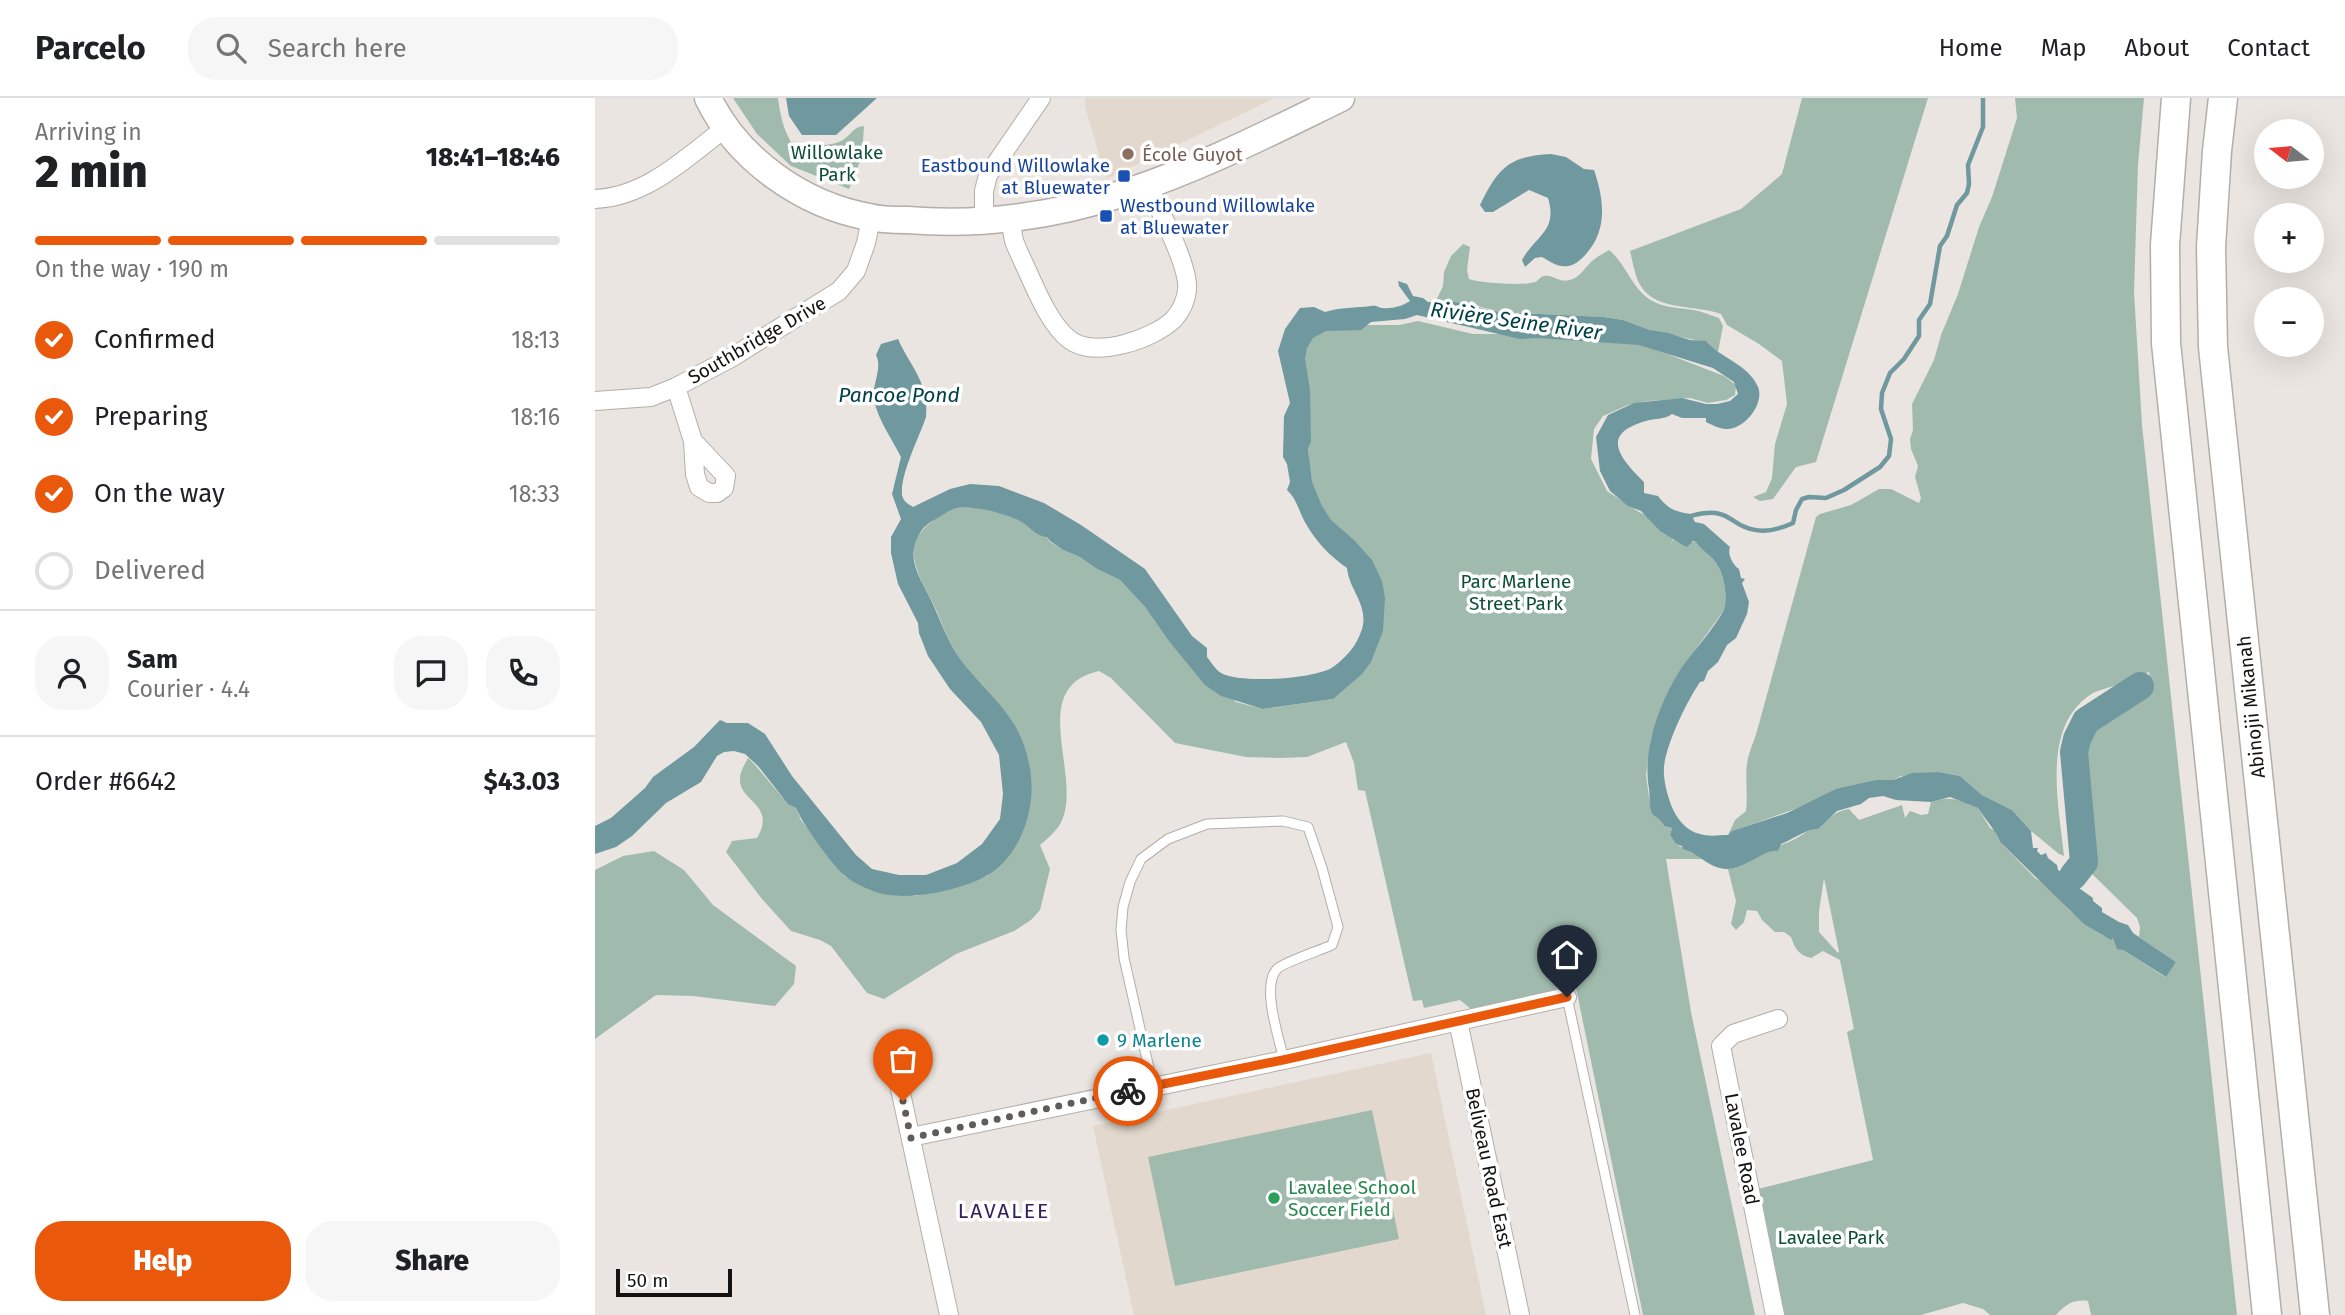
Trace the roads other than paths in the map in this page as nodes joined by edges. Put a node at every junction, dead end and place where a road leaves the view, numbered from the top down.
1 (708, 98) edge
2 (1041, 98) edge
3 (1341, 98) edge
4 (2176, 98) edge
5 (2224, 98) edge
6 (725, 128) junction
7 (1148, 185) junction
8 (595, 199) edge
9 (871, 218) junction
10 (1010, 218) junction
11 (984, 221) junction
12 (676, 387) junction
13 (595, 401) edge
14 (693, 441) dead end
15 (1567, 997) joint
16 (1778, 1019) dead end
17 (1458, 1021) junction
18 (1283, 1060) junction
19 (894, 1061) dead end
20 (1153, 1086) junction
21 (911, 1138) junction
22 (950, 1315) edge
23 (1520, 1315) edge
24 (1635, 1315) edge
25 (1775, 1315) edge
26 (2267, 1315) edge
27 (2315, 1315) edge

1 - 6 street
2 - 11 street
3 - 7 street
4 - 26 main road
5 - 27 main road, Abinojii Mikanah
6 - 8 street
6 - 9 street
7 - 10 street
7 - 10 street
9 - 11 street
9 - 12 street, Southbridge Drive
10 - 11 street
12 - 13 street, Southbridge Drive
12 - 14 street
15 - 17 street
15 - 24 lane
16 - 25 street, Lavalee Road
17 - 18 street
17 - 23 street, Beliveau Road East
18 - 20 street
18 - 20 lane
19 - 21 street
20 - 21 street
21 - 22 street

